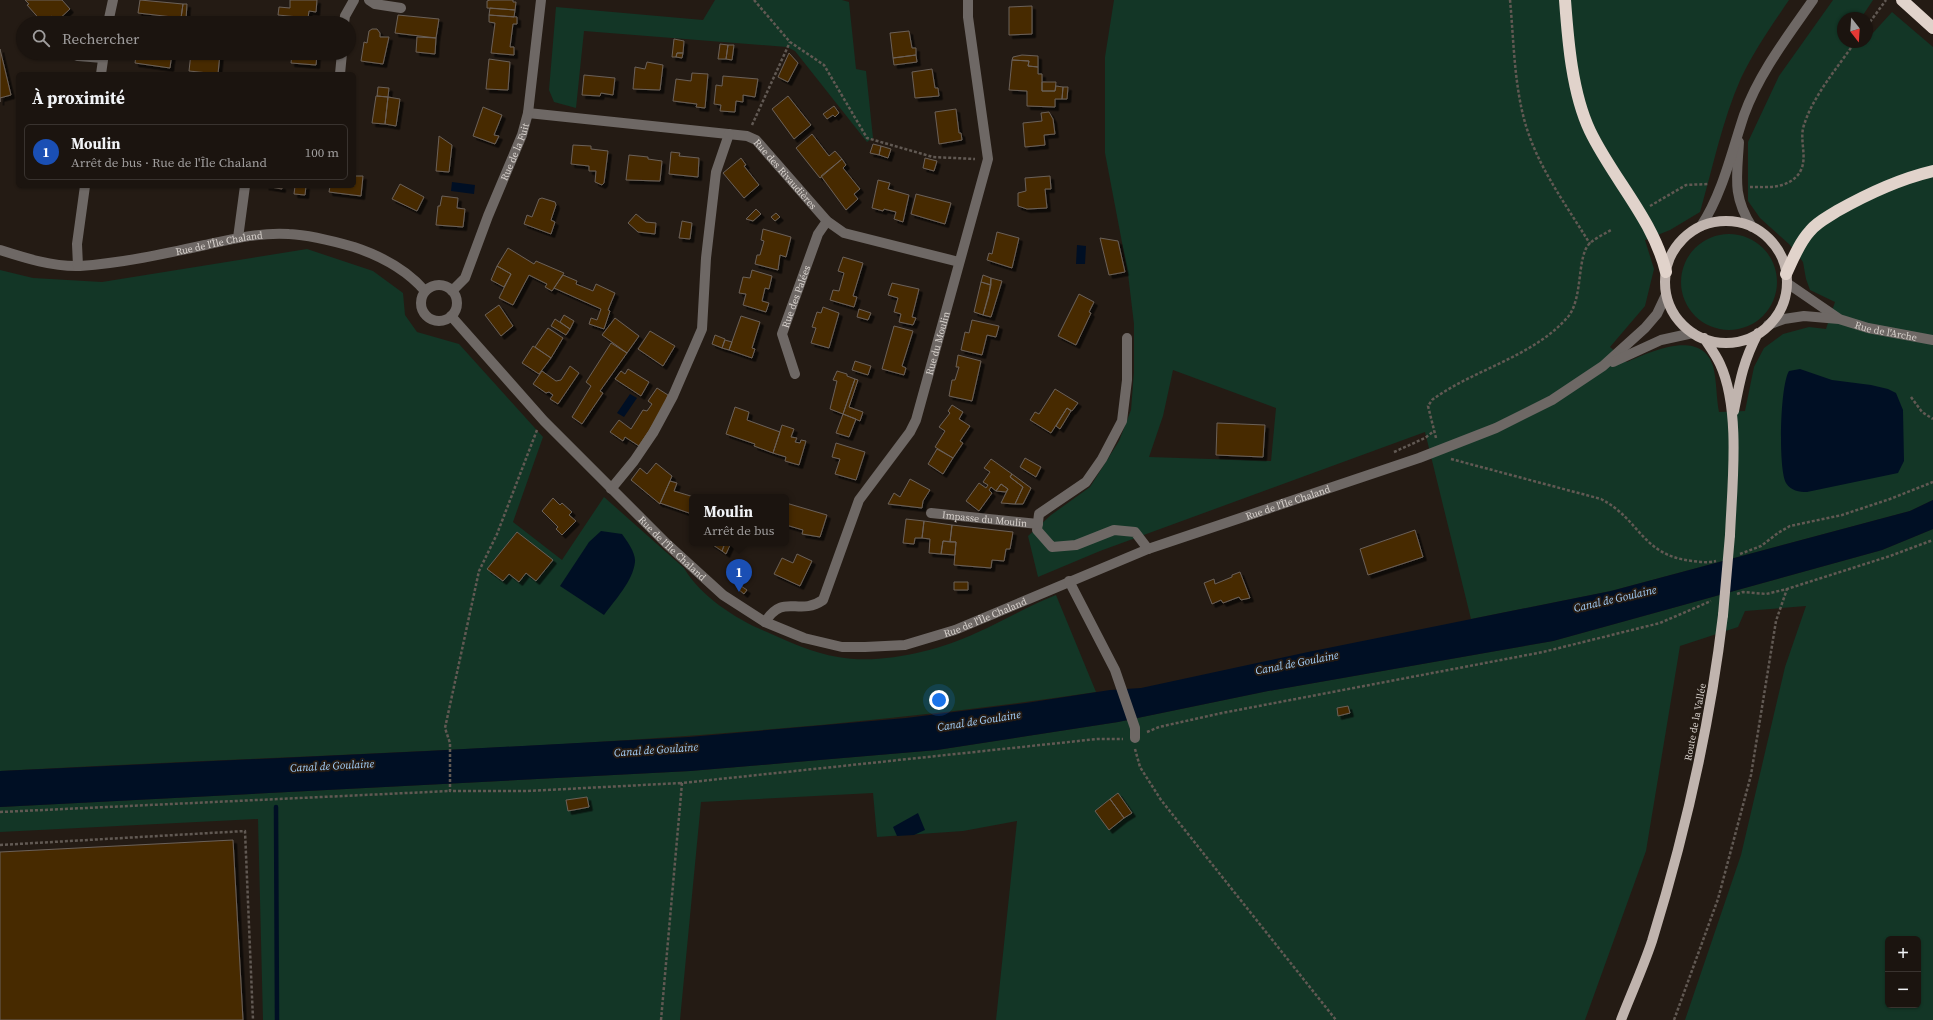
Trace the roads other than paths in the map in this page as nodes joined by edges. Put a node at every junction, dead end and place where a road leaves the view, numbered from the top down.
1 (113, 0) edge
2 (354, 0) edge
3 (369, 0) edge
4 (541, 0) edge
5 (968, 0) edge
6 (1565, 0) edge
7 (1813, 0) edge
8 (1902, 0) edge
9 (401, 8) dead end
10 (110, 16) edge
11 (345, 16) edge
12 (1933, 28) edge
13 (103, 60) edge
14 (341, 60) edge
15 (101, 72) edge
16 (340, 72) edge
17 (528, 113) junction
18 (1740, 130) junction
19 (729, 134) junction
20 (1933, 171) edge
21 (85, 188) edge
22 (244, 188) edge
23 (828, 221) junction
24 (1701, 226) junction
25 (1752, 227) junction
26 (238, 238) junction
27 (0, 250) edge
28 (959, 262) junction
29 (78, 266) junction
30 (1666, 272) junction
31 (1787, 278) junction
32 (425, 291) junction
33 (452, 291) junction
34 (1666, 296) junction
35 (451, 316) junction
36 (1839, 319) junction
37 (1768, 325) junction
38 (1693, 333) junction
39 (1758, 333) junction
40 (1126, 338) dead end
41 (1704, 338) junction
42 (1933, 340) edge
43 (1603, 366) junction
44 (796, 374) dead end
45 (1733, 417) junction
46 (611, 489) junction
47 (931, 513) dead end
48 (1038, 524) junction
49 (1148, 549) junction
50 (1069, 581) junction
51 (765, 622) junction
52 (1135, 738) road end
53 (1621, 1020) edge

1 - 10 street
2 - 11 street
3 - 9 street
4 - 17 street, Rue de la Fuit
5 - 28 street, Rue du Moulin
6 - 30 highway
7 - 18 street
8 - 12 highway
13 - 15 street
14 - 16 street
17 - 19 street, Rue des Rivaudières
17 - 33 street, Rue de la Fuit
18 - 24 street
18 - 25 street
19 - 23 street, Rue des Rivaudières
19 - 46 street
20 - 31 highway
21 - 29 street
22 - 26 street
23 - 28 street, Rue des Rivaudières
23 - 44 street, Rue des Palées
24 - 25 main road
24 - 30 main road
25 - 31 main road
26 - 29 street, Rue de l'Île Chaland
26 - 32 street, Rue de l'Île Chaland
27 - 29 street, Rue de l'Île Chaland
28 - 51 street, Rue du Moulin
30 - 34 main road
31 - 36 street, Rue de l'Arche
31 - 37 main road
32 - 33 street
32 - 35 street
33 - 35 street
34 - 38 main road
34 - 43 street, Rue de l'Île Chaland
35 - 46 street, Rue de l'Île Chaland
36 - 37 street, Rue de l'Arche
36 - 42 street, Rue de l'Arche
37 - 39 main road
38 - 41 main road
38 - 43 street, Rue de l'Île Chaland
39 - 41 main road
39 - 45 main road
40 - 48 street, Impasse du Moulin
41 - 45 main road
43 - 49 street, Rue de l'Île Chaland
45 - 53 main road, Route de la Vallée, bridge
46 - 51 street, Rue de l'Île Chaland
47 - 48 street, Impasse du Moulin
48 - 49 street, Impasse du Moulin
49 - 50 street, Rue de l'Île Chaland
50 - 51 street, Rue de l'Île Chaland
50 - 52 street

